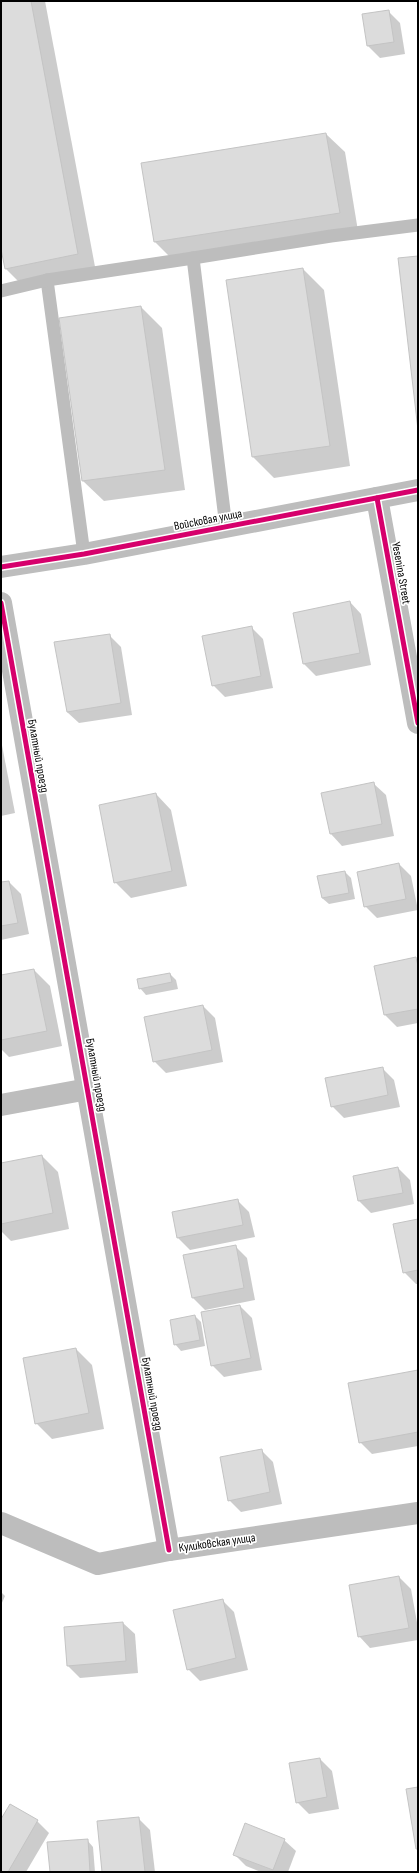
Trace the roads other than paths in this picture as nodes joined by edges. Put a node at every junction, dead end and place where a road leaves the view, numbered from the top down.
1 (418, 225) edge
2 (193, 258) junction
3 (47, 280) junction
4 (1, 291) edge
5 (418, 490) edge
6 (377, 498) junction
7 (226, 527) junction
8 (84, 554) junction
9 (1, 567) edge
10 (1, 604) edge
11 (418, 723) edge
12 (88, 1089) junction
13 (1, 1105) edge
14 (418, 1513) edge
15 (1, 1523) edge
16 (169, 1550) junction

1 - 2 lane
2 - 3 lane
2 - 7 lane
3 - 4 lane
3 - 8 lane
5 - 6 street, Войсковая улица
6 - 7 street, Войсковая улица
6 - 11 street, Yesenina Street
7 - 8 street, Войсковая улица
8 - 9 street, Войсковая улица
10 - 12 street, Булатный проезд
12 - 13 street
12 - 16 street, Булатный проезд
14 - 16 street, Куликовская улица
15 - 16 street, Куликовская улица

